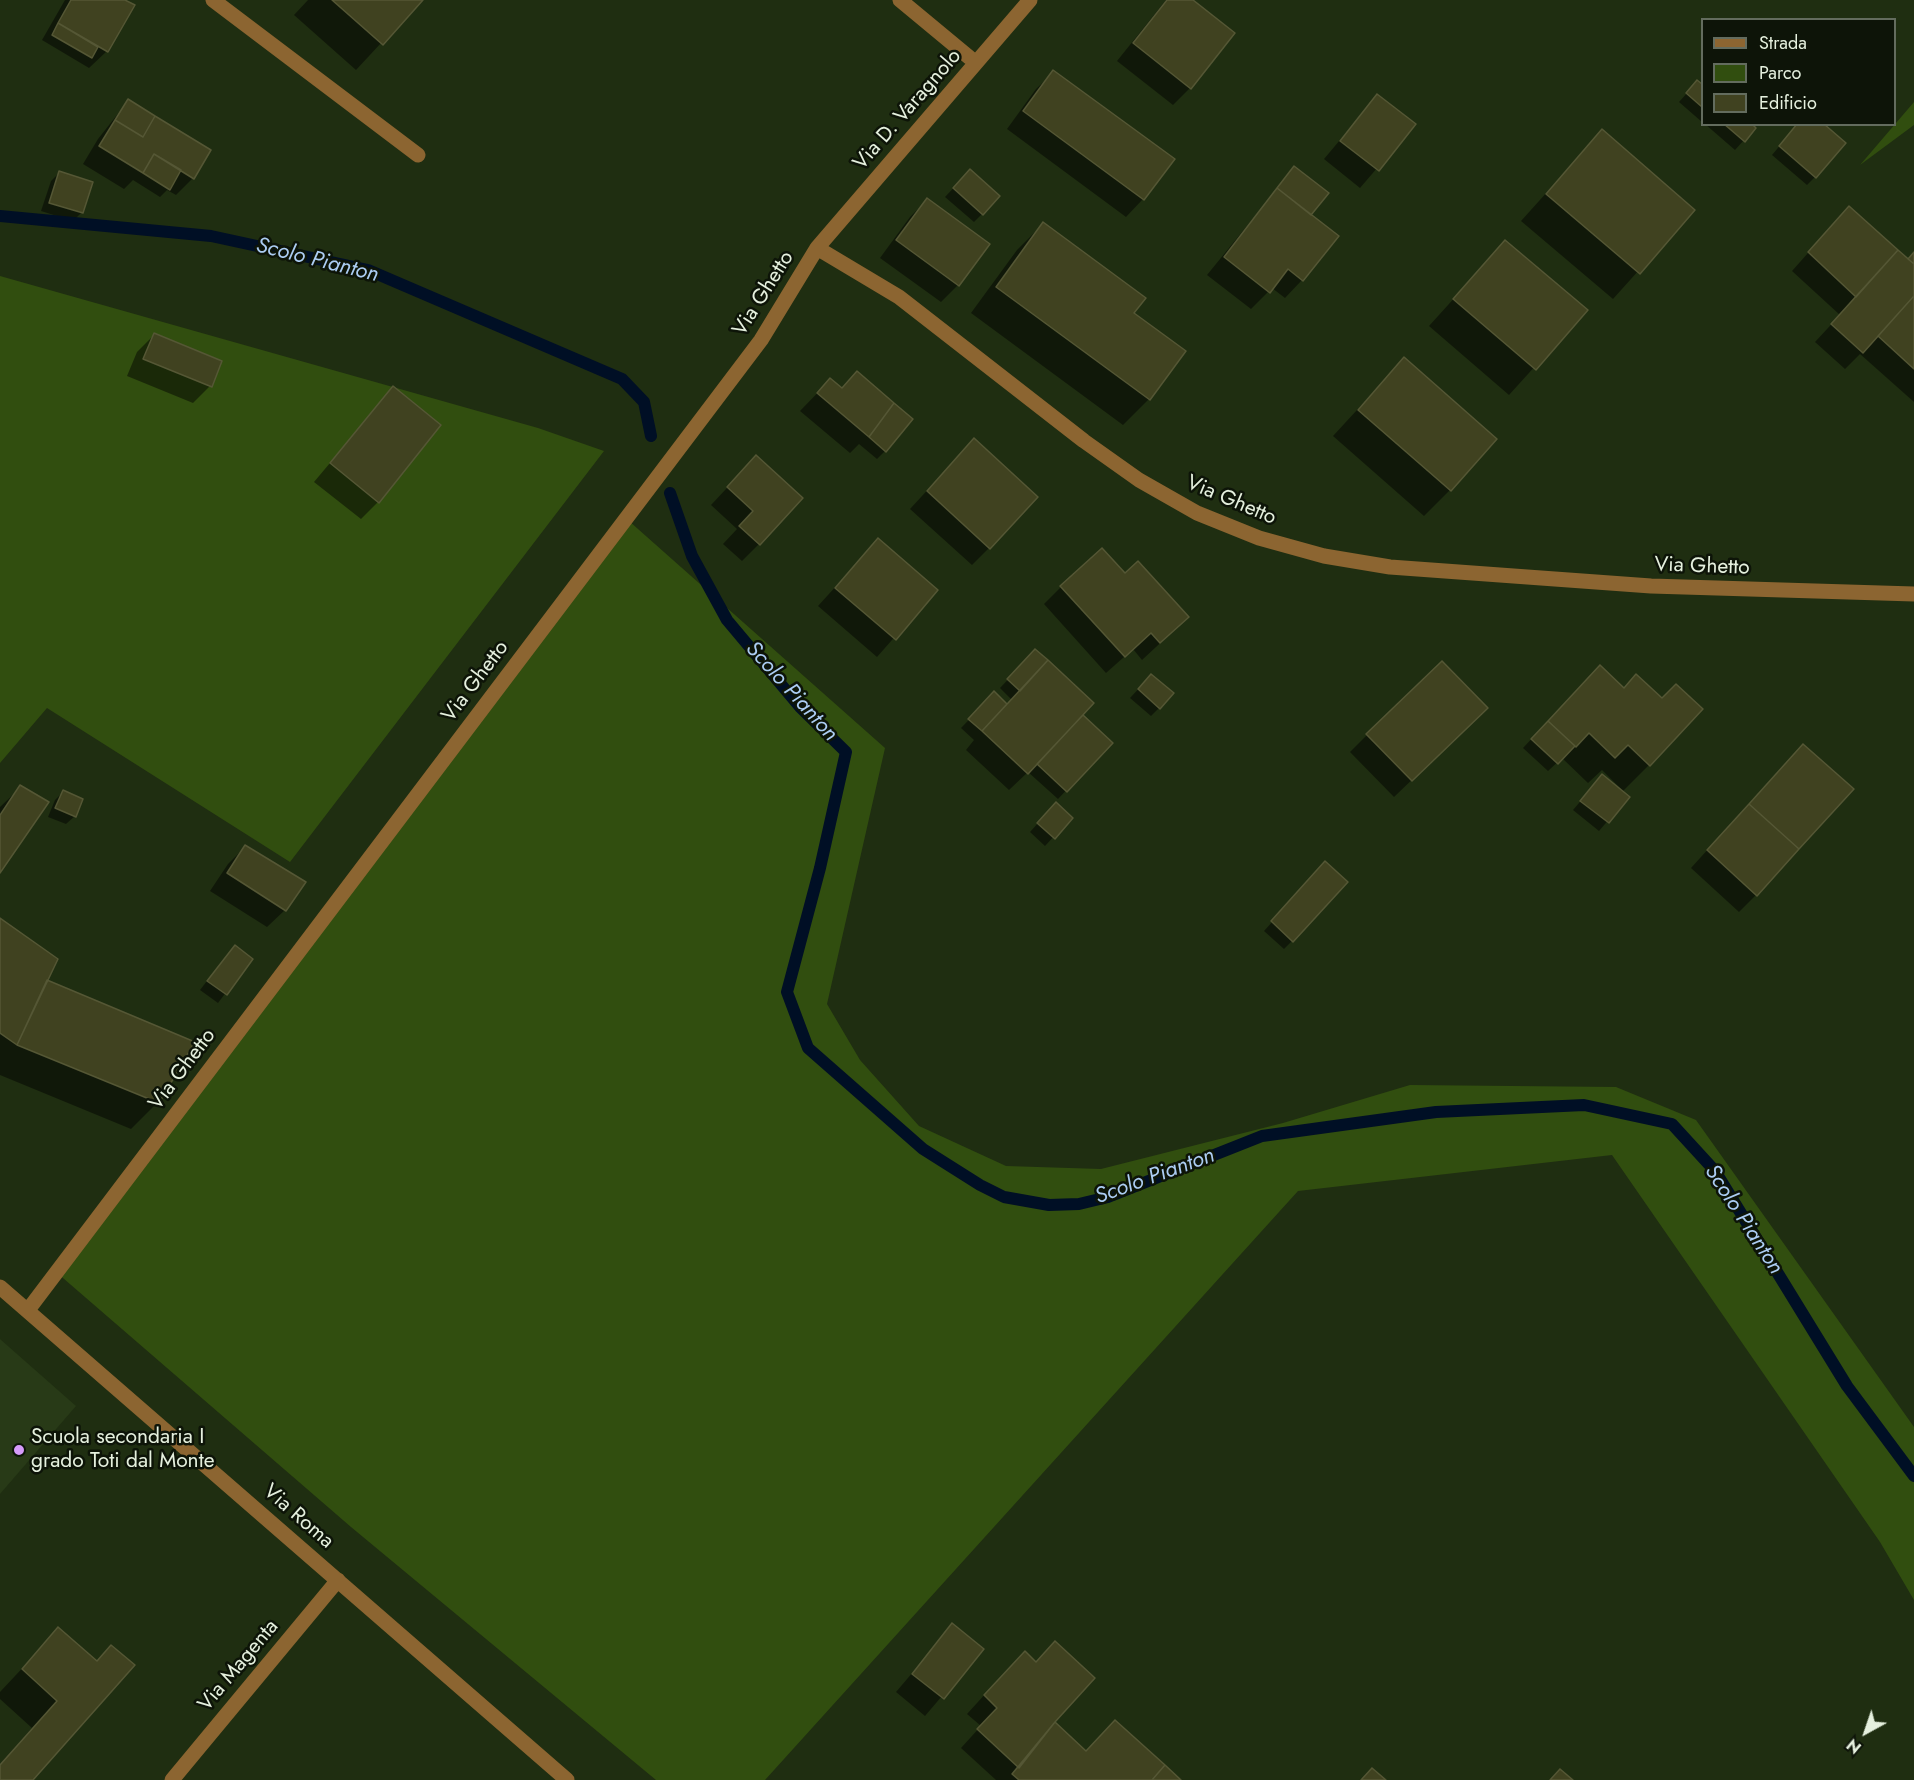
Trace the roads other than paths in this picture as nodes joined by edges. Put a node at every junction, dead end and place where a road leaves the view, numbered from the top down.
1 (213, 0) edge
2 (900, 0) edge
3 (1030, 0) edge
4 (976, 63) junction
5 (418, 155) dead end
6 (818, 248) junction
7 (1914, 594) edge
8 (0, 1287) edge
9 (28, 1310) junction
10 (338, 1580) junction
11 (172, 1780) edge
12 (567, 1780) edge

1 - 5 street
2 - 4 street
3 - 4 street, Via D. Varagnolo
4 - 6 street, Via D. Varagnolo
6 - 7 street, Via Ghetto
6 - 9 street, Via Ghetto
8 - 9 street, Via Roma
9 - 10 street, Via Roma
10 - 11 street, Via Magenta
10 - 12 street, Via Roma

